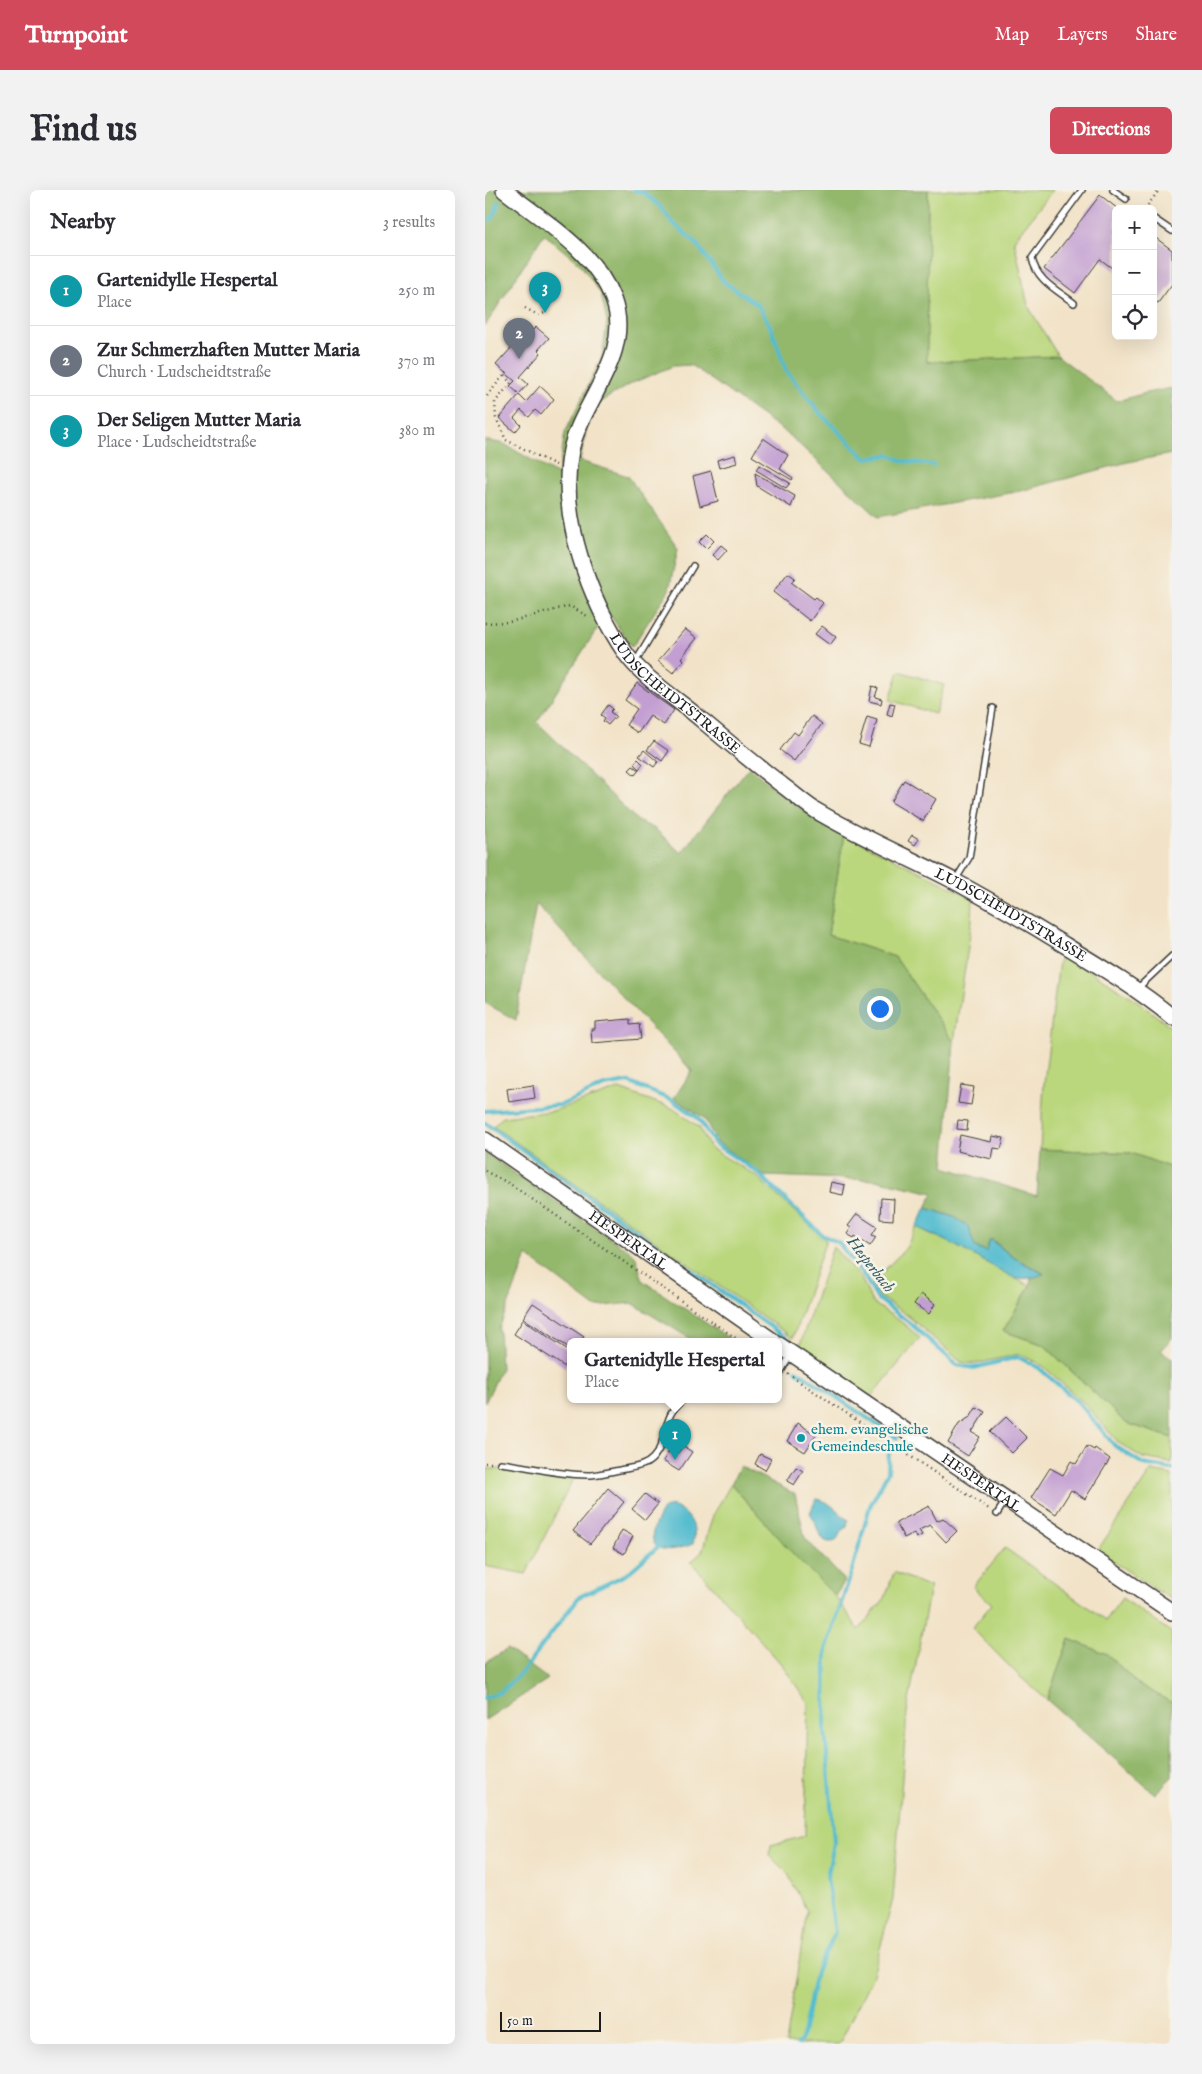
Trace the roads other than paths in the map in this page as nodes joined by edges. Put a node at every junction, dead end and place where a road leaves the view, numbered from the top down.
1 (504, 190) edge
2 (1082, 190) edge
3 (1113, 190) edge
4 (1126, 199) dead end
5 (1157, 221) edge
6 (1172, 231) edge
7 (1074, 303) dead end
8 (693, 566) dead end
9 (634, 664) junction
10 (993, 708) dead end
11 (955, 882) junction
12 (1172, 956) edge
13 (1136, 989) junction
14 (1172, 1017) edge
15 (485, 1140) edge
16 (769, 1338) edge
17 (785, 1350) edge
18 (782, 1367) edge
19 (678, 1403) edge
20 (499, 1464) dead end
21 (1006, 1500) junction
22 (997, 1514) road end
23 (1172, 1612) edge

1 - 9 street, LUDSCHEIDTSTRASSE
2 - 7 lane
3 - 4 lane
5 - 6 lane
8 - 9 lane
9 - 11 street, LUDSCHEIDTSTRASSE
10 - 11 lane
11 - 13 street, LUDSCHEIDTSTRASSE
12 - 13 lane
13 - 14 street, LUDSCHEIDTSTRASSE
15 - 16 street, HESPERTAL
17 - 18 lane, HESPERTAL
17 - 21 street, HESPERTAL
19 - 20 lane
21 - 22 lane
21 - 23 street, HESPERTAL

